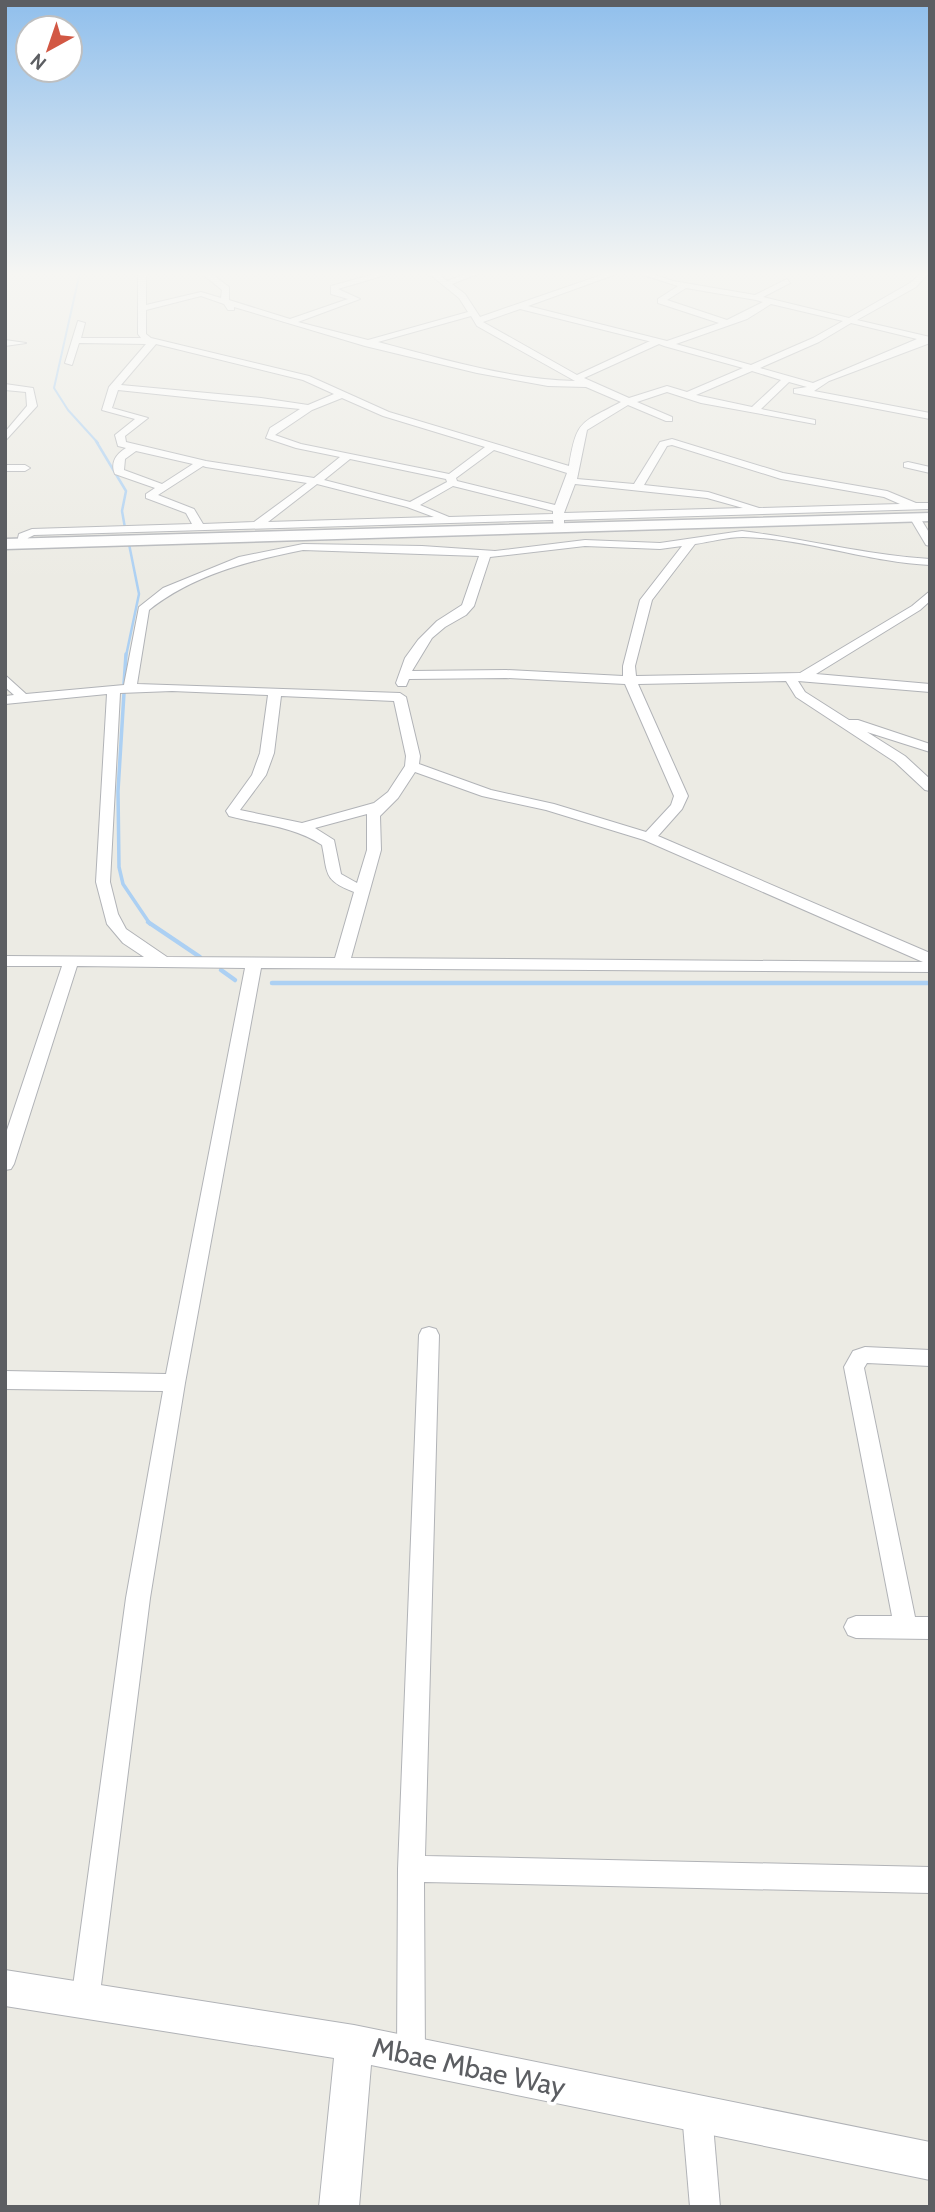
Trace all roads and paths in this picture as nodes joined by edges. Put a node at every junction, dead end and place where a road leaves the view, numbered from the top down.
1 (124, 375) edge
2 (295, 375) edge
3 (501, 375) edge
4 (572, 375) edge
5 (584, 375) edge
6 (734, 375) edge
7 (770, 375) edge
8 (842, 375) edge
9 (577, 378) junction
10 (786, 380) junction
11 (587, 384) junction
12 (5, 387) edge
13 (114, 387) junction
14 (777, 387) junction
15 (809, 389) junction
16 (344, 394) junction
17 (689, 395) junction
18 (627, 402) junction
19 (309, 408) junction
20 (754, 410) junction
21 (930, 416) edge
22 (668, 419) dead end
23 (812, 422) dead end
24 (5, 438) edge
25 (492, 447) junction
26 (134, 448) junction
27 (350, 455) junction
28 (201, 463) junction
29 (908, 465) dead end
30 (5, 468) edge
31 (25, 468) dead end
32 (930, 470) edge
33 (572, 476) junction
34 (452, 480) junction
35 (316, 481) junction
36 (638, 486) junction
37 (163, 487) junction
38 (411, 505) junction
39 (930, 506) edge
40 (764, 511) junction
41 (559, 518) junction
42 (454, 521) junction
43 (922, 521) edge
44 (256, 527) junction
45 (200, 528) junction
46 (298, 536) junction
47 (690, 543) junction
48 (930, 543) edge
49 (13, 544) edge
50 (486, 553) junction
51 (930, 562) edge
52 (930, 594) edge
53 (404, 675) junction
54 (796, 676) junction
55 (5, 679) edge
56 (630, 680) junction
57 (130, 688) junction
58 (930, 688) edge
59 (114, 690) junction
60 (275, 691) junction
61 (400, 696) junction
62 (24, 699) junction
63 (5, 700) edge
64 (836, 718) junction
65 (930, 748) edge
66 (412, 766) junction
67 (930, 787) edge
68 (379, 806) junction
69 (304, 827) junction
70 (649, 836) junction
71 (362, 890) junction
72 (930, 959) edge
73 (5, 961) edge
74 (71, 962) junction
75 (165, 963) junction
76 (254, 964) junction
77 (341, 964) junction
78 (930, 967) edge
79 (13, 1115) edge
80 (5, 1164) edge
81 (429, 1335) dead end
82 (930, 1358) edge
83 (5, 1380) edge
84 (174, 1383) junction
85 (856, 1627) dead end
86 (906, 1628) junction
87 (930, 1628) edge
88 (411, 1869) junction
89 (930, 1880) edge
90 (5, 1988) edge
91 (85, 2001) junction
92 (354, 2043) junction
93 (411, 2057) junction
94 (697, 2113) junction
95 (930, 2161) edge
96 (340, 2207) edge
97 (705, 2207) edge

1 - 13 street
2 - 16 street
3 - 11 street
4 - 9 street
5 - 9 street
6 - 17 street
7 - 10 street
8 - 15 street
9 - 11 street
10 - 14 street
10 - 15 street
11 - 18 street
12 - 24 street
13 - 19 street
13 - 26 street
14 - 15 street
14 - 20 street
15 - 21 street
16 - 19 street
16 - 25 street
17 - 18 street
17 - 20 street
18 - 22 street
18 - 33 street
19 - 27 street
20 - 23 street
25 - 33 street
25 - 34 street
26 - 28 street
26 - 37 street
27 - 34 street
27 - 35 street
28 - 35 street
28 - 37 street
29 - 32 street
30 - 31 street
33 - 36 street
33 - 41 street
34 - 38 street
34 - 41 street
35 - 38 street
35 - 44 street
36 - 40 street
36 - 43 street
37 - 45 street
38 - 42 street
39 - 43 street
40 - 41 street
40 - 43 street
41 - 42 street
41 - 43 main road
41 - 46 main road
42 - 46 street
43 - 48 street
44 - 45 street
44 - 46 street
45 - 49 street
46 - 49 main road
46 - 50 street
46 - 57 street
47 - 50 street
47 - 51 street
47 - 56 street
50 - 53 street
52 - 54 street
53 - 56 street
53 - 61 street
54 - 56 street
54 - 58 street
54 - 64 street
55 - 62 street
56 - 70 street
57 - 59 street
57 - 60 street
59 - 62 street
59 - 75 street
60 - 61 street
60 - 69 street
61 - 66 street
62 - 63 street
64 - 65 street
64 - 67 street
66 - 68 street
66 - 70 street
68 - 69 street
68 - 71 street
69 - 71 street
70 - 72 street
71 - 77 street
73 - 74 street
74 - 75 street
74 - 79 street
75 - 76 street
76 - 77 street
76 - 84 street
77 - 78 street
79 - 80 street
81 - 88 street
82 - 86 street
83 - 84 street
84 - 91 street
85 - 86 street
86 - 87 street
88 - 89 street
88 - 93 street
90 - 91 street, Mbae Mbae Way
91 - 92 street, Mbae Mbae Way
92 - 93 street, Mbae Mbae Way
92 - 96 street
93 - 94 street, Mbae Mbae Way
94 - 95 street, Mbae Mbae Way
94 - 97 street

